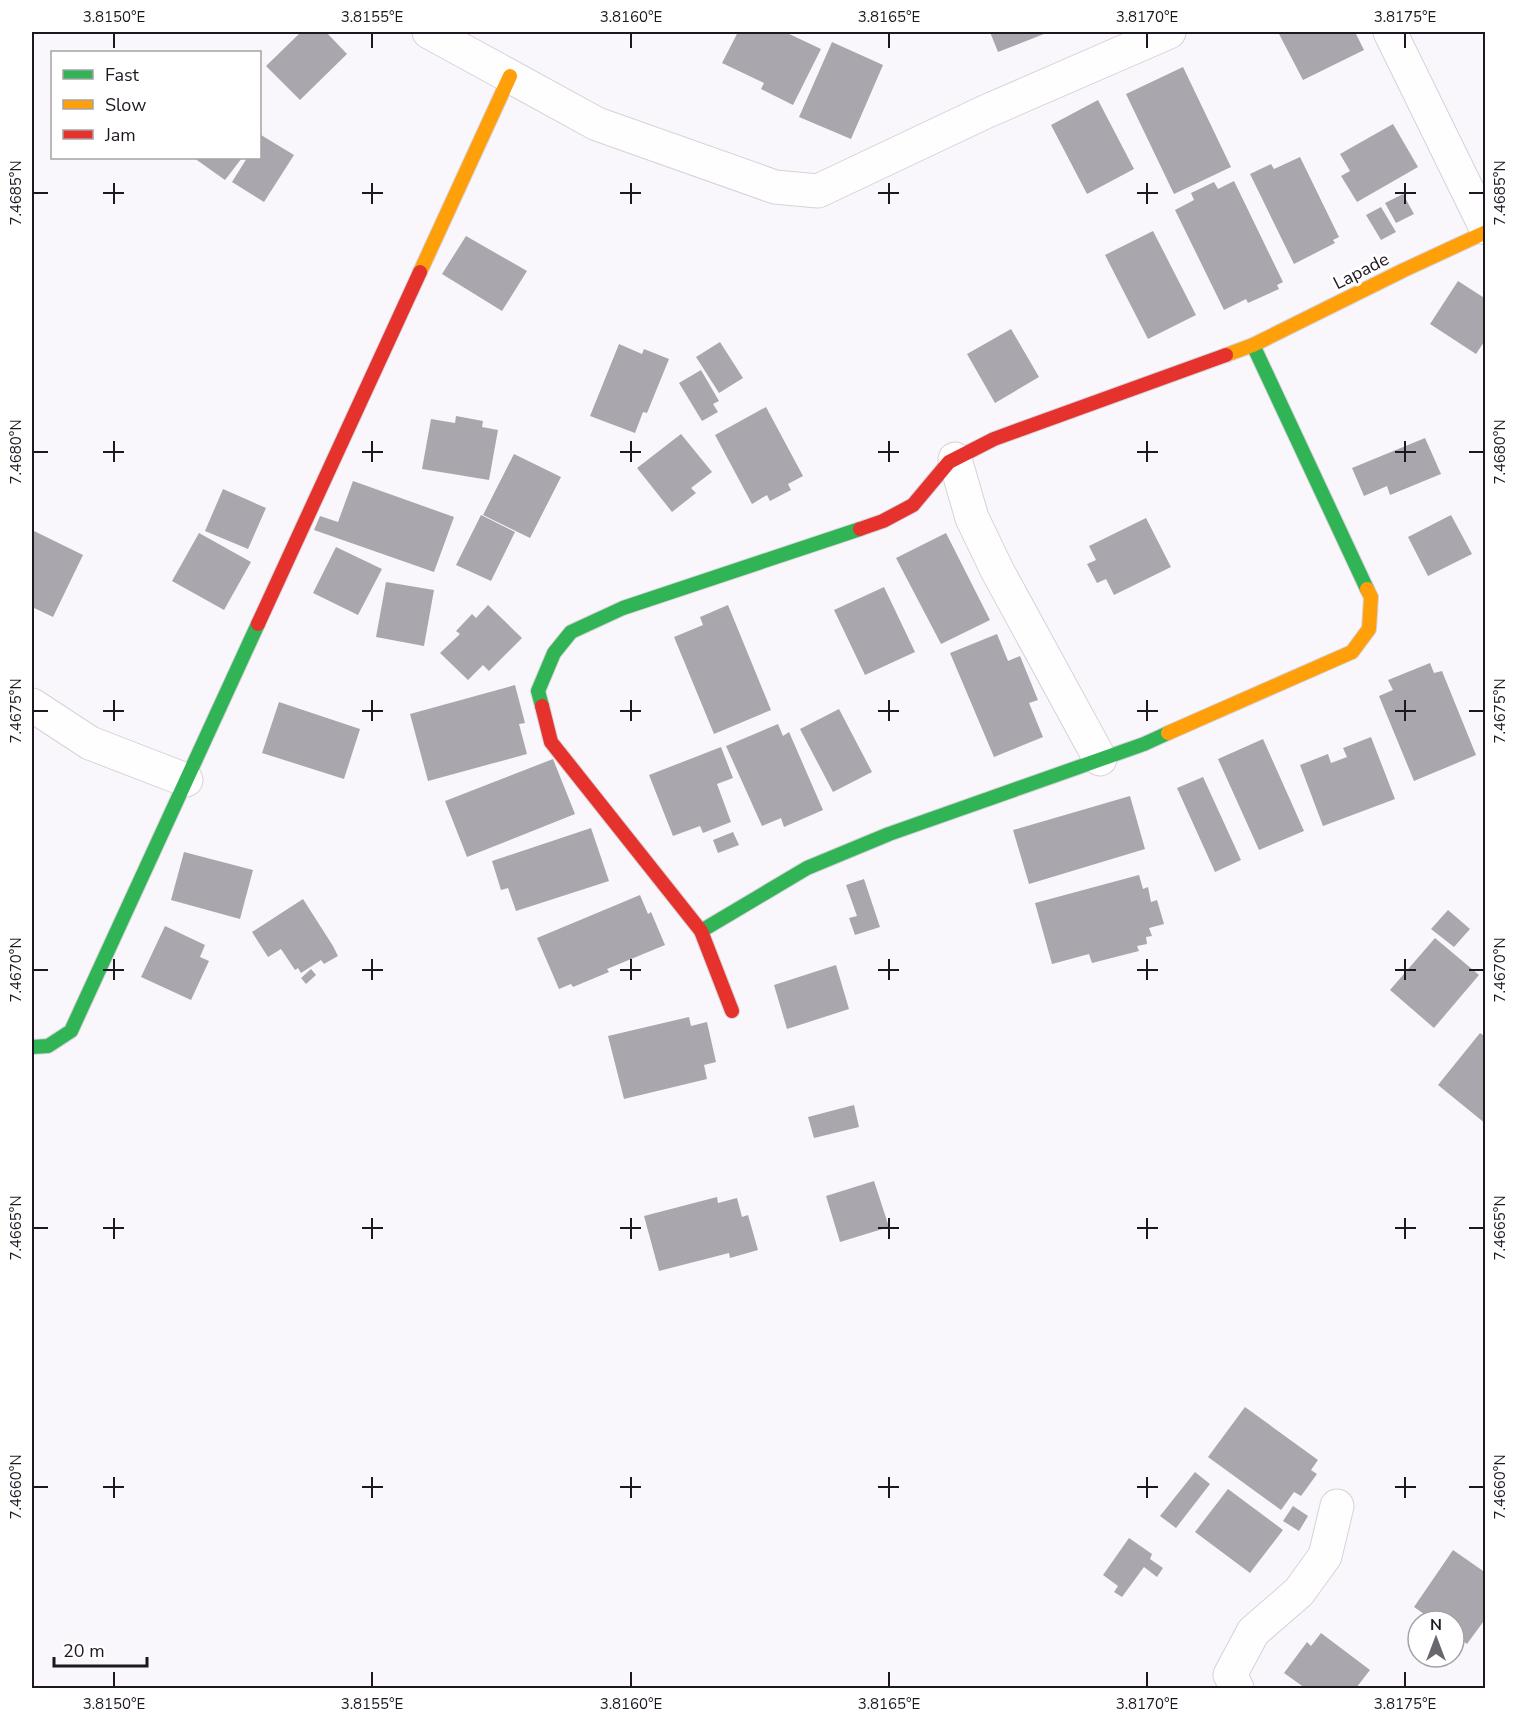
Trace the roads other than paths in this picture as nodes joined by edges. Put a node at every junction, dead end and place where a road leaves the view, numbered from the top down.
1 (429, 32) edge
2 (1168, 32) edge
3 (1390, 32) edge
4 (510, 76) junction
5 (1485, 230) edge
6 (1253, 345) junction
7 (956, 459) junction
8 (32, 705) edge
9 (1100, 759) junction
10 (186, 780) junction
11 (701, 931) junction
12 (732, 1011) dead end
13 (32, 1047) edge
14 (1337, 1506) dead end
15 (1237, 1689) edge

1 - 4 street
2 - 4 street
3 - 5 street
4 - 10 street
5 - 6 street, Lapade
6 - 7 street, Lapade
6 - 9 street
7 - 9 street
7 - 11 street, Lapade
8 - 10 street
9 - 11 street
10 - 13 street
11 - 12 street, Lapade
14 - 15 street

